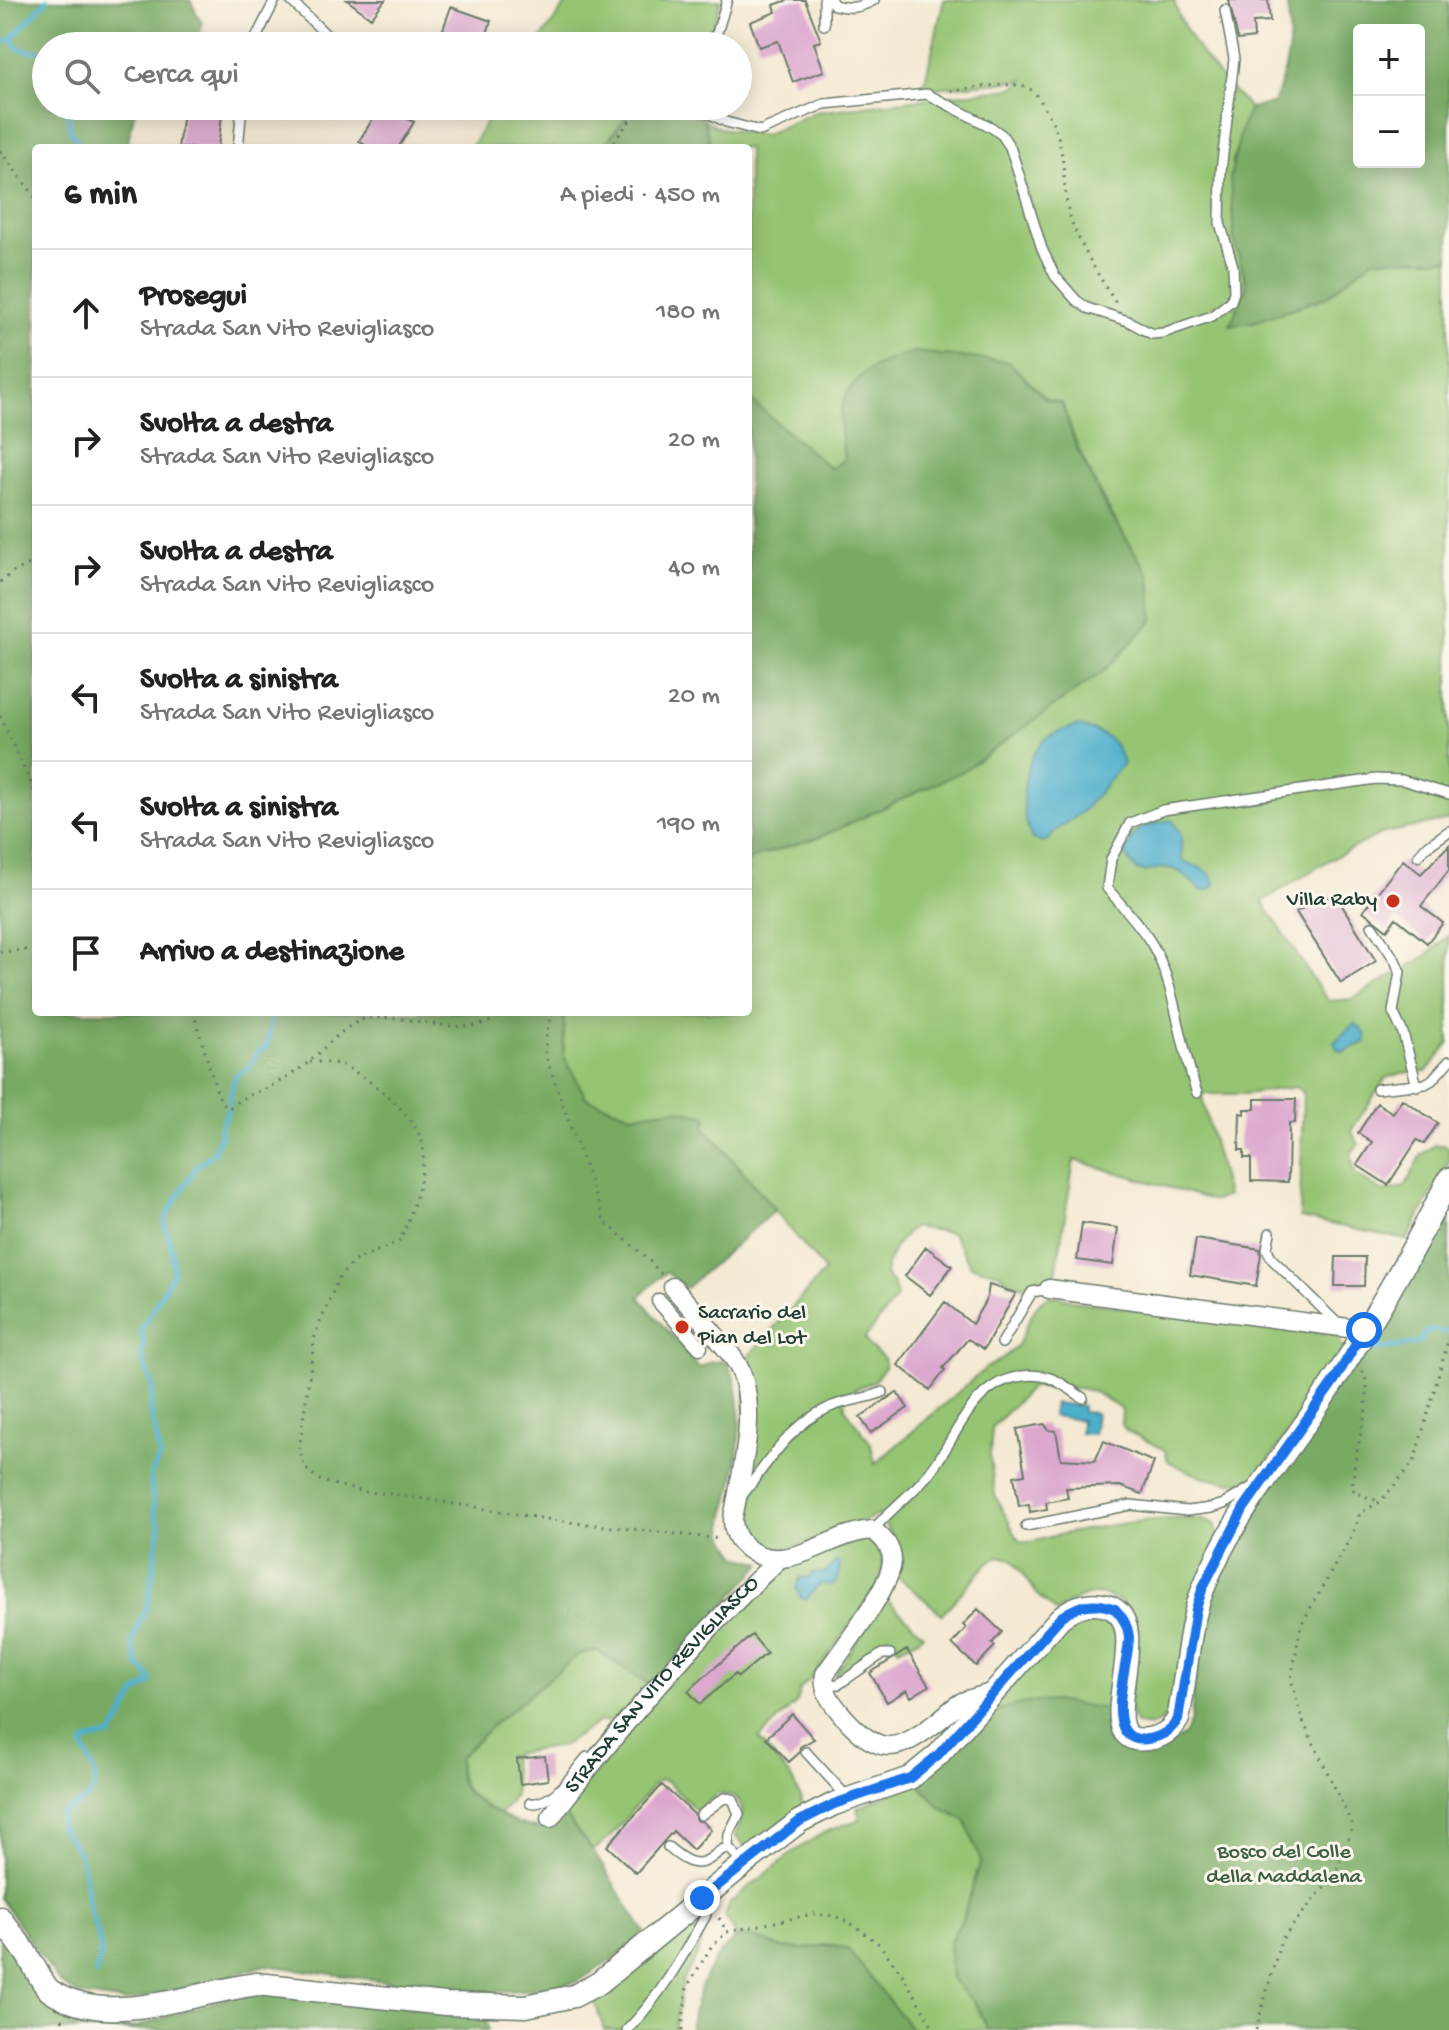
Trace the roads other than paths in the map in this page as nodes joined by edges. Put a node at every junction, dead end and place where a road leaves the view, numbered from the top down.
1 (275, 0) edge
2 (727, 0) edge
3 (824, 0) edge
4 (831, 0) edge
5 (874, 0) edge
6 (294, 1) edge
7 (1225, 10) dead end
8 (824, 25) dead end
9 (259, 32) edge
10 (324, 32) edge
11 (717, 32) edge
12 (241, 120) edge
13 (723, 120) edge
14 (238, 144) edge
15 (1449, 794) edge
16 (1449, 831) edge
17 (1418, 856) dead end
18 (1372, 926) dead end
19 (1449, 1061) edge
20 (1417, 1086) junction
21 (1377, 1089) dead end
22 (1197, 1093) dead end
23 (1449, 1179) edge
24 (1270, 1233) dead end
25 (673, 1287) road end
26 (1049, 1289) joint
27 (659, 1301) dead end
28 (1340, 1327) junction
29 (1364, 1330) junction
30 (1002, 1343) dead end
31 (700, 1347) dead end
32 (883, 1392) dead end
33 (1083, 1398) dead end
34 (1262, 1481) junction
35 (736, 1502) junction
36 (1026, 1526) dead end
37 (873, 1530) junction
38 (780, 1558) junction
39 (890, 1654) dead end
40 (823, 1685) junction
41 (991, 1693) junction
42 (604, 1747) junction
43 (806, 1752) dead end
44 (849, 1799) junction
45 (530, 1803) dead end
46 (701, 1815) dead end
47 (550, 1818) dead end
48 (668, 1847) dead end
49 (736, 1856) junction
50 (702, 1898) junction
51 (0, 1918) edge
52 (627, 2030) edge

1 - 9 lane
2 - 11 lane
3 - 8 lane
4 - 5 lane
6 - 10 lane
7 - 13 lane
12 - 14 lane
15 - 22 lane
16 - 17 lane
18 - 20 lane
19 - 20 lane
20 - 21 lane
23 - 29 street
24 - 28 lane
25 - 35 street
26 - 28 street
26 - 30 lane
27 - 31 street
28 - 29 street
29 - 34 street
32 - 35 lane
33 - 37 lane
34 - 36 lane
34 - 41 street
35 - 38 street, STRADA SAN VITO REVIGLIASCO
37 - 38 street, STRADA SAN VITO REVIGLIASCO
37 - 40 street
38 - 42 street, STRADA SAN VITO REVIGLIASCO
39 - 40 lane
40 - 41 street
41 - 44 street
42 - 45 lane
42 - 47 street, STRADA SAN VITO REVIGLIASCO
43 - 44 lane
44 - 49 street
46 - 49 lane
48 - 49 lane
49 - 50 street
50 - 51 street
50 - 52 lane

